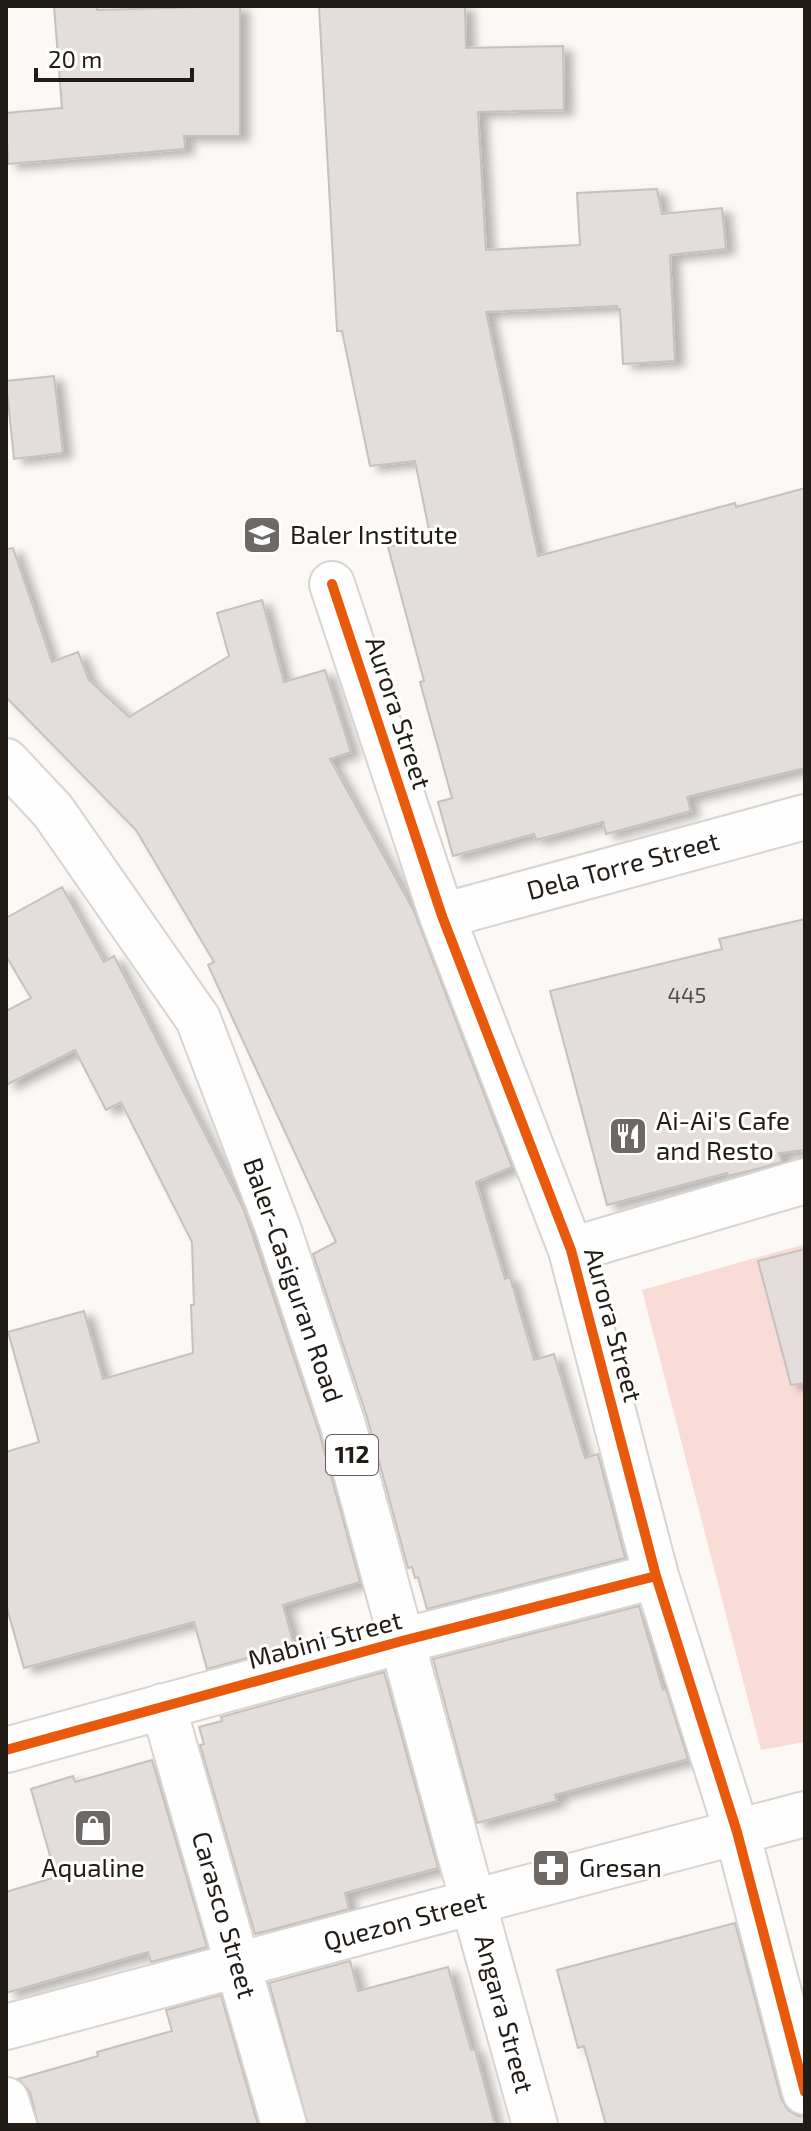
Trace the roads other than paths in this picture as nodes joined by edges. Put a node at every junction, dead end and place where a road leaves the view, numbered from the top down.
1 (332, 584) dead end
2 (6, 761) edge
3 (805, 817) edge
4 (442, 916) junction
5 (805, 1181) edge
6 (571, 1250) junction
7 (656, 1576) junction
8 (402, 1641) junction
9 (163, 1706) junction
10 (6, 1750) edge
11 (805, 1814) edge
12 (737, 1832) junction
13 (473, 1902) junction
14 (238, 1966) junction
15 (6, 2027) edge
16 (805, 2092) edge
17 (6, 2100) edge
18 (14, 2125) edge
19 (284, 2125) edge
20 (535, 2125) edge

1 - 4 street, Aurora Street
2 - 8 street, Baler-Casiguran Road / 112
3 - 4 street, Dela Torre Street
4 - 6 street, Aurora Street
5 - 6 street
6 - 7 street, Aurora Street
7 - 8 street, Mabini Street
7 - 12 street, Aurora Street
8 - 9 street, Mabini Street
8 - 13 street, Baler-Casiguran Road / 112
9 - 10 street, Mabini Street
9 - 14 street, Carasco Street
11 - 12 street, Quezon Street
12 - 13 street, Quezon Street
12 - 16 street, Aurora Street
13 - 14 street, Quezon Street
13 - 20 street, Angara Street
14 - 15 street, Quezon Street
14 - 19 street, Carasco Street
17 - 18 street

